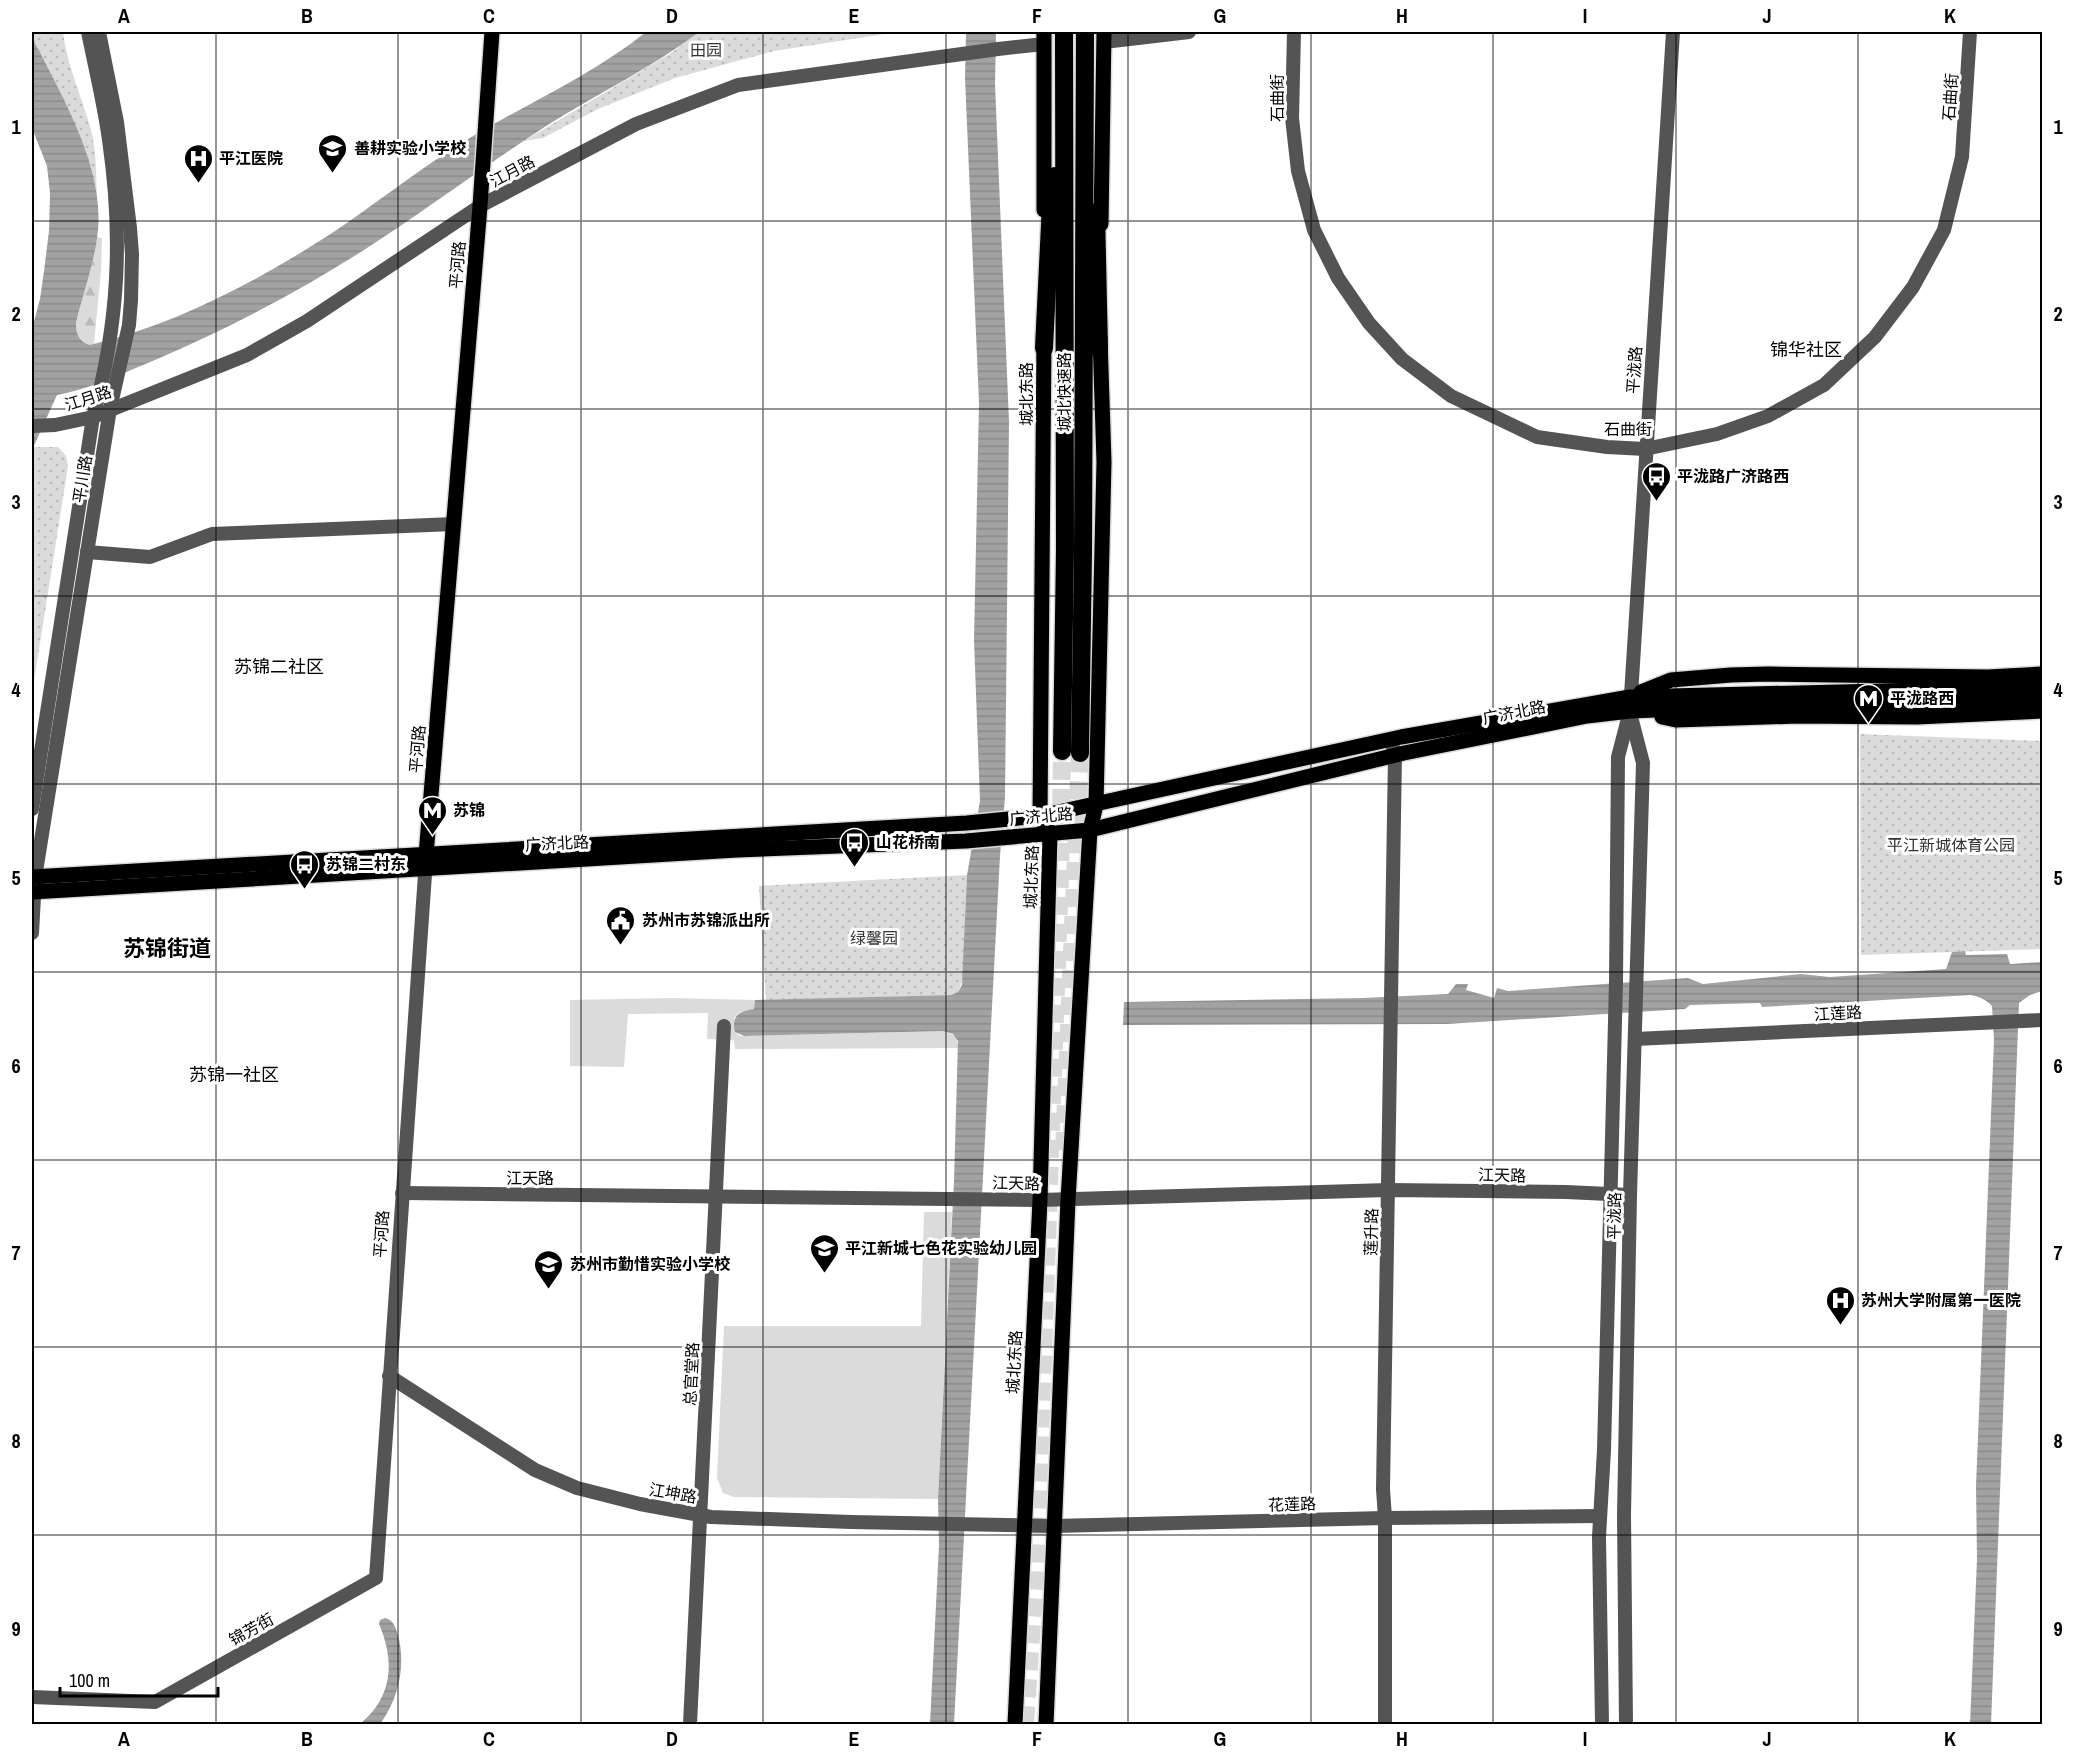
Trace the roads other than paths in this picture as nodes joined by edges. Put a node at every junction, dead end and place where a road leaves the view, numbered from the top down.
1 (88, 32) edge
2 (99, 32) edge
3 (492, 32) edge
4 (1064, 32) edge
5 (1086, 32) edge
6 (1189, 32) edge
7 (1294, 32) edge
8 (1673, 32) edge
9 (1970, 32) edge
10 (1100, 35) edge
11 (1047, 36) edge
12 (1086, 97) junction
13 (1064, 100) junction
14 (480, 206) junction
15 (1044, 348) junction
16 (1099, 349) junction
17 (110, 410) junction
18 (93, 417) junction
19 (32, 426) edge
20 (1645, 449) junction
21 (454, 524) junction
22 (87, 552) junction
23 (2043, 674) edge
24 (2043, 687) edge
25 (1840, 698) junction
26 (2043, 699) edge
27 (1630, 704) junction
28 (2043, 711) edge
29 (1391, 740) junction
30 (1395, 755) junction
31 (1096, 805) junction
32 (32, 809) edge
33 (1040, 816) junction
34 (1090, 830) junction
35 (1050, 834) junction
36 (426, 862) junction
37 (33, 886) edge
38 (32, 933) edge
39 (2043, 1020) edge
40 (724, 1026) dead end
41 (1635, 1039) junction
42 (1388, 1190) junction
43 (402, 1193) junction
44 (1611, 1194) junction
45 (717, 1195) junction
46 (1630, 1195) junction
47 (1040, 1200) junction
48 (1068, 1200) junction
49 (389, 1376) junction
50 (700, 1515) junction
51 (1600, 1516) junction
52 (1385, 1518) junction
53 (985, 1524) joint
54 (1025, 1525) junction
55 (1054, 1526) junction
56 (376, 1578) joint
57 (32, 1697) edge
58 (690, 1725) edge
59 (1015, 1725) edge
60 (1046, 1725) edge
61 (1385, 1725) edge
62 (1602, 1725) edge
63 (1626, 1725) edge

1 - 18 street, 平川路
2 - 17 street, 平川路
3 - 14 main road, 平河路
4 - 13 highway, 城北快速路
5 - 12 highway, 城北快速路
6 - 10 street
7 - 20 street, 石曲街
8 - 20 street, 平泷路
9 - 20 street, 石曲街
10 - 12 highway
10 - 16 main road
11 - 13 highway
11 - 14 street, 江月路
11 - 15 main road, 城北东路
12 - 13 highway, 城北快速路
12 - 16 highway
13 - 15 highway
14 - 17 street, 江月路
14 - 21 main road, 平河路
15 - 33 main road, 城北东路
16 - 31 main road
17 - 18 street, 江月路
17 - 22 street, 平川路
18 - 19 street, 江月路
18 - 32 street, 平川路
20 - 27 street, 平泷路
21 - 22 street
21 - 36 main road, 平河路
22 - 37 street, 平川路
23 - 27 main road
24 - 25 main road, 广济北路
25 - 26 main road, 广济北路
25 - 27 main road, 广济北路
27 - 28 main road
27 - 29 main road, 广济北路
27 - 30 main road, 广济北路
27 - 41 street, 平泷路
27 - 44 street, 平泷路
29 - 30 street, 莲升路
29 - 31 main road, 广济北路
30 - 34 main road, 广济北路
30 - 42 street, 莲升路
31 - 33 main road, 广济北路
31 - 34 main road
33 - 35 main road, 城北东路
33 - 36 main road, 广济北路
34 - 35 main road, 广济北路
34 - 48 main road
35 - 36 main road, 广济北路
35 - 47 main road, 城北东路
36 - 37 main road, 广济北路
36 - 43 street, 平河路
37 - 38 street, 平川路
39 - 41 street, 江莲路
40 - 45 street, 总官堂路
41 - 46 street, 平泷路
42 - 44 street, 江天路
42 - 48 street, 江天路
42 - 52 street, 莲升路
43 - 45 street, 江天路
43 - 49 street, 平河路
44 - 46 street, 江天路
44 - 51 street, 平泷路
45 - 47 street, 江天路
45 - 50 street, 总官堂路
46 - 63 street, 平泷路
47 - 48 street, 江天路
47 - 54 main road, 城北东路
48 - 55 main road
49 - 50 street, 江坤路
49 - 56 street, 平河路
50 - 53 street, 江坤路
50 - 58 street, 总官堂路
51 - 52 street, 花莲路
51 - 62 street, 平泷路
52 - 55 street, 花莲路
52 - 61 street, 莲升路
53 - 54 street, 花莲路
54 - 55 street, 花莲路
54 - 59 main road, 城北东路
55 - 60 main road
56 - 57 street, 锦芳街

